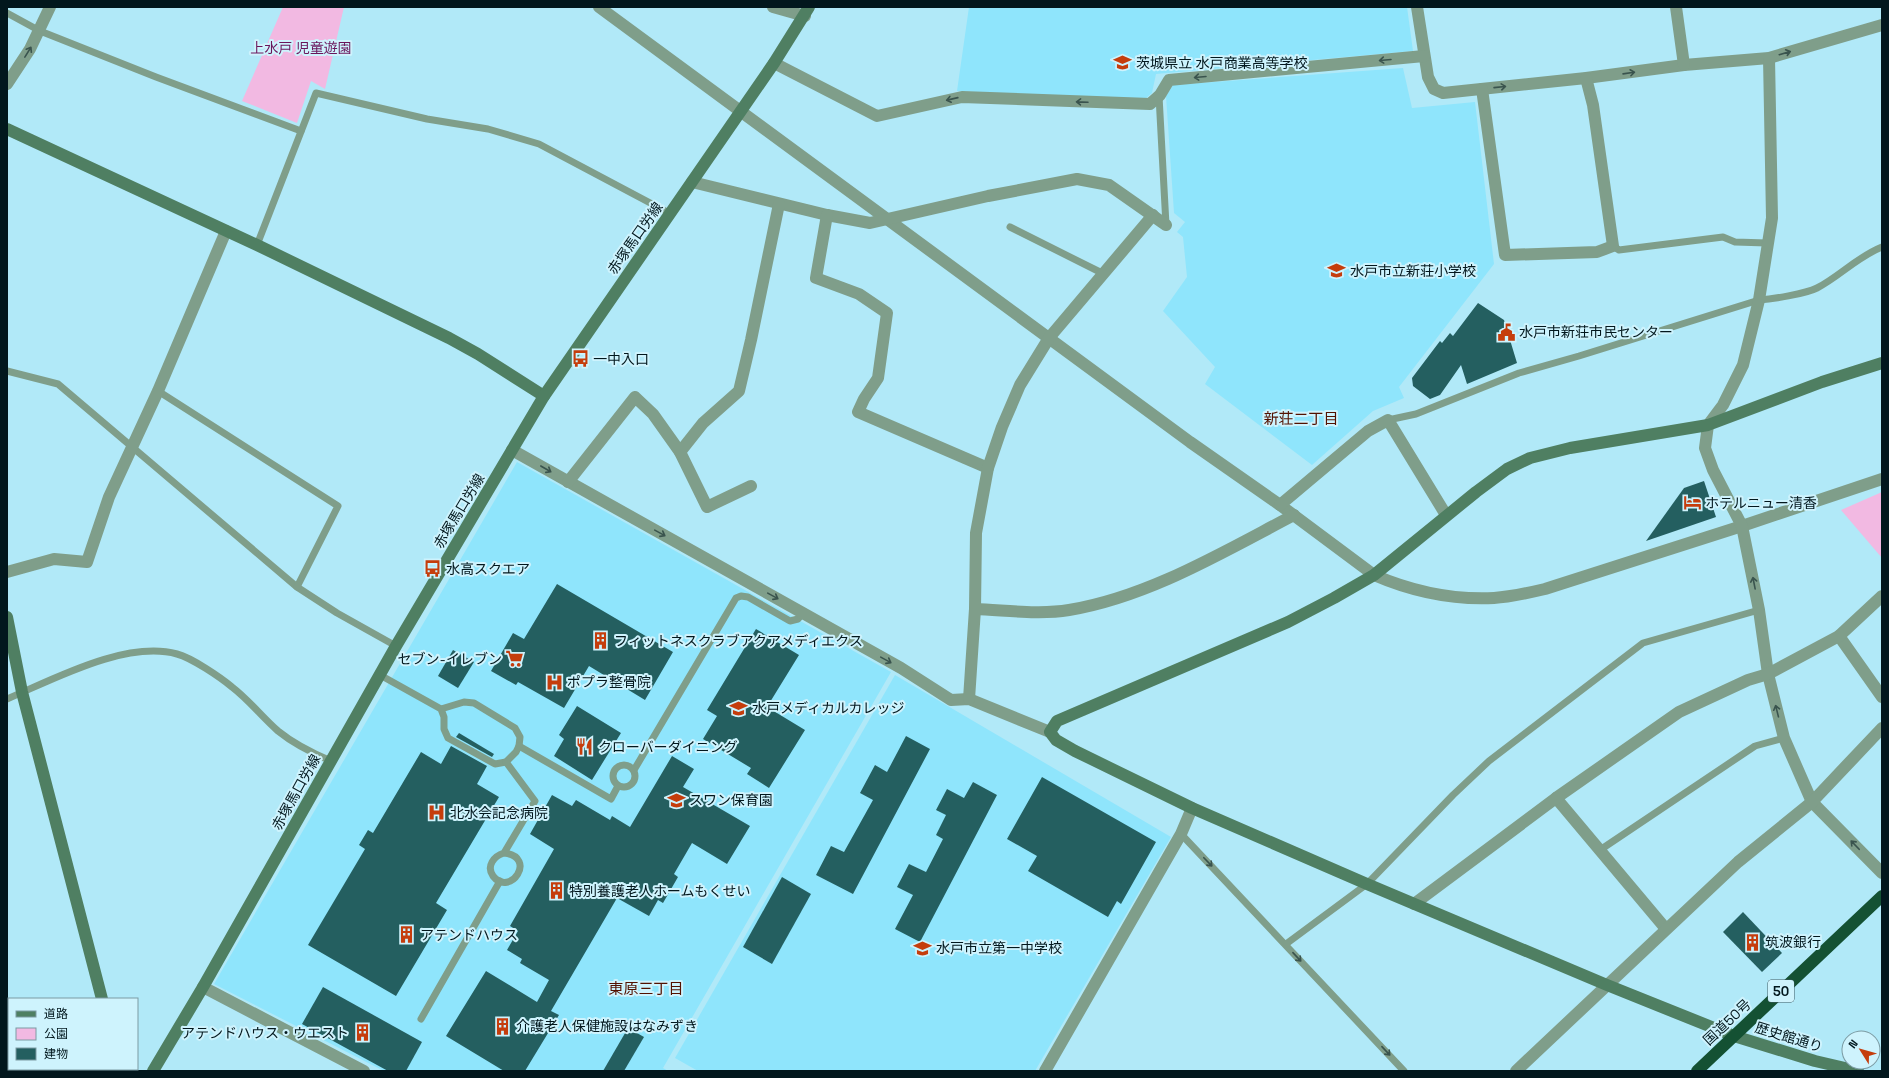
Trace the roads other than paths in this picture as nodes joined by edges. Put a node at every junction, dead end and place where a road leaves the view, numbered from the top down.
1 (50, 7) edge
2 (599, 7) edge
3 (773, 7) edge
4 (1417, 7) edge
5 (1676, 7) edge
6 (807, 11) edge
7 (7, 13) edge
8 (1882, 25) edge
9 (40, 31) junction
10 (1424, 56) junction
11 (1769, 58) junction
12 (774, 63) junction
13 (1684, 65) junction
14 (1586, 78) junction
15 (7, 84) edge
16 (1482, 89) junction
17 (1159, 96) junction
18 (741, 111) junction
19 (7, 129) edge
20 (301, 131) junction
21 (692, 182) junction
22 (778, 204) junction
23 (671, 214) junction
24 (1153, 214) junction
25 (827, 215) junction
26 (887, 218) junction
27 (1166, 225) joint
28 (1010, 227) dead end
29 (226, 231) junction
30 (1767, 243) junction
31 (257, 245) junction
32 (1613, 246) junction
33 (1882, 247) edge
34 (1102, 273) junction
35 (1759, 300) junction
36 (1049, 338) junction
37 (1882, 363) edge
38 (7, 371) edge
39 (158, 391) junction
40 (544, 396) junction
41 (1388, 420) junction
42 (1708, 425) junction
43 (132, 447) junction
44 (512, 450) junction
45 (680, 452) junction
46 (988, 468) junction
47 (1882, 479) edge
48 (568, 482) junction
49 (751, 486) dead end
50 (1280, 505) junction
51 (1446, 515) junction
52 (1294, 516) junction
53 (1742, 526) junction
54 (7, 572) edge
55 (1374, 574) junction
56 (297, 587) junction
57 (1882, 596) edge
58 (975, 609) junction
59 (1759, 610) junction
60 (802, 613) junction
61 (7, 617) edge
62 (1839, 636) junction
63 (396, 646) junction
64 (1768, 674) junction
65 (380, 675) junction
66 (22, 692) junction
67 (1882, 697) edge
68 (7, 699) edge
69 (969, 699) junction
70 (441, 709) junction
71 (1882, 728) edge
72 (1050, 732) junction
73 (1784, 738) junction
74 (519, 746) junction
75 (331, 761) junction
76 (506, 762) junction
77 (634, 770) junction
78 (618, 786) junction
79 (1556, 798) junction
80 (1812, 802) junction
81 (1192, 808) junction
82 (1181, 834) junction
83 (1600, 850) junction
84 (504, 852) junction
85 (1882, 873) edge
86 (500, 881) junction
87 (1367, 884) junction
88 (1882, 896) edge
89 (1414, 904) junction
90 (1666, 929) junction
91 (1286, 944) junction
92 (1607, 985) junction
93 (203, 987) junction
94 (102, 998) edge
95 (421, 1019) dead end
96 (1734, 1036) junction
97 (153, 1071) edge
98 (364, 1071) edge
99 (1045, 1071) edge
100 (1404, 1071) edge
101 (1516, 1071) edge
102 (1697, 1071) edge
103 (1852, 1071) edge

1 - 9 street
2 - 18 street
3 - 6 street
4 - 10 street
5 - 13 street
6 - 12 street, 赤塚馬口労線
7 - 9 lane
11 -> 8 street
15 -> 9 street
9 - 20 lane
10 - 16 street
10 -> 17 street
11 - 13 street
11 - 30 street
17 -> 12 street
12 - 18 street, 赤塚馬口労線
14 -> 13 street
16 -> 14 street
14 - 32 street
16 - 32 street
17 - 27 lane
18 - 21 street, 赤塚馬口労線
18 - 26 street
19 - 29 street
20 - 23 lane
20 - 31 lane
21 - 22 street
21 - 23 street, 赤塚馬口労線
22 - 25 street
22 - 45 street
23 - 40 street, 赤塚馬口労線
24 - 26 street
24 - 27 street
24 - 34 street
25 - 26 street
25 - 46 street
26 - 36 street
28 - 34 lane
29 - 31 street
29 - 39 street
30 - 32 lane
30 - 35 street
31 - 40 street
33 - 35 lane
34 - 36 street
35 - 41 lane
35 - 42 street
36 - 46 street
36 - 50 street
37 - 42 street
38 - 43 lane
39 - 43 street
39 - 56 lane
40 - 44 street, 赤塚馬口労線
41 - 50 street
41 - 51 street
42 - 51 street
42 - 53 street
43 - 54 street
43 - 56 lane
44 -> 48 street
44 - 63 street, 赤塚馬口労線
45 - 48 street
45 - 49 street
46 - 58 street
47 - 53 street
48 -> 60 street
50 - 52 street
51 - 55 street
52 - 55 street
52 - 58 street
53 - 55 street
59 -> 53 street
55 - 72 street
56 - 63 lane
57 - 62 street
58 - 69 street
59 - 64 street
59 - 87 lane
60 -> 69 street
60 - 77 lane
61 - 66 street
62 - 64 street
62 - 67 street
63 - 65 street, 赤塚馬口労線
73 -> 64 street
64 - 79 street
65 - 70 lane
65 - 75 street, 赤塚馬口労線
66 - 68 lane
66 - 75 lane
66 - 94 street
69 - 72 street
70 - 74 lane
70 - 76 lane
71 - 80 street
72 - 81 street, 歴史館通り
73 - 80 street
73 - 83 lane
74 - 76 lane
74 - 78 lane
75 - 93 street, 赤塚馬口労線
76 - 84 lane
77 - 78 lane
77 - 78 lane
79 - 83 street
79 - 89 street
85 -> 80 street
80 - 90 street
81 - 82 street
81 - 87 street, 歴史館通り
82 -> 91 lane
82 - 99 street
83 - 90 street
84 - 86 lane
84 - 86 lane
86 - 95 lane
87 - 89 street, 歴史館通り
87 - 91 lane
88 - 96 highway, 国道50号 / 50
89 - 92 street, 歴史館通り
90 - 92 street
91 -> 100 lane
92 - 96 street, 歴史館通り
92 - 101 street
93 - 97 street, 赤塚馬口労線
93 - 98 street
96 - 102 highway, 国道50号 / 50
96 - 103 street, 歴史館通り

